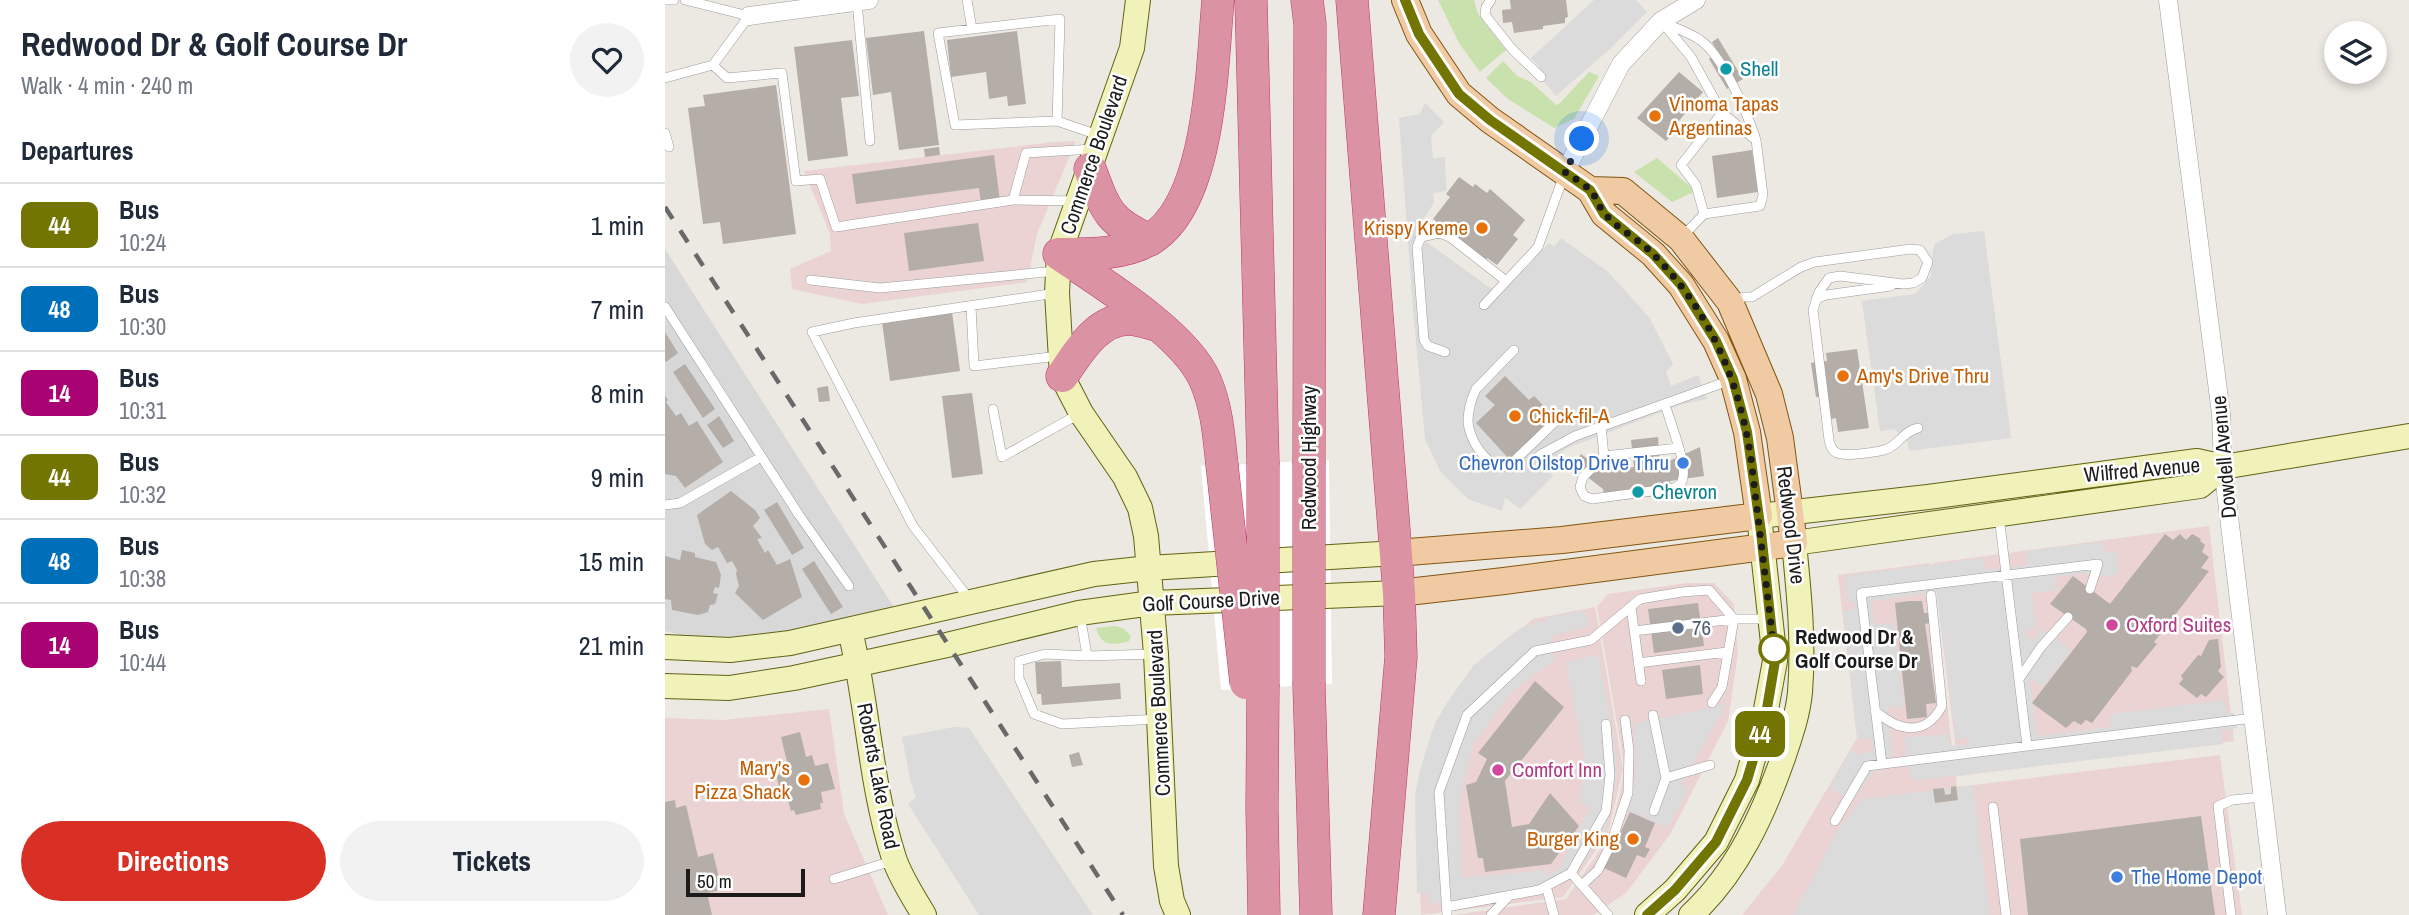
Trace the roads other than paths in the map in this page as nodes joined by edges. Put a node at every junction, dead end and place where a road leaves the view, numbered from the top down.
1 (665, 0) edge
2 (674, 0) edge
3 (685, 0) edge
4 (967, 0) edge
5 (1138, 0) edge
6 (1218, 0) edge
7 (1251, 0) edge
8 (1307, 0) edge
9 (1352, 0) edge
10 (1405, 0) edge
11 (1491, 0) edge
12 (1696, 0) edge
13 (2168, 0) edge
14 (863, 1) edge
15 (749, 16) junction
16 (1661, 21) junction
17 (972, 29) junction
18 (713, 65) junction
19 (1541, 77) dead end
20 (665, 78) edge
21 (1722, 113) junction
22 (1057, 121) junction
23 (665, 133) edge
24 (1756, 140) junction
25 (870, 141) dead end
26 (669, 147) dead end
27 (1096, 151) junction
28 (1565, 172) junction
29 (1590, 190) junction
30 (1013, 200) junction
31 (1078, 201) junction
32 (1704, 214) junction
33 (1681, 239) junction
34 (1150, 240) junction
35 (1058, 273) junction
36 (810, 280) dead end
37 (1506, 281) junction
38 (1903, 284) junction
39 (1743, 297) dead end
40 (1817, 299) junction
41 (1484, 305) dead end
42 (971, 306) junction
43 (665, 307) edge
44 (1156, 325) junction
45 (1514, 350) dead end
46 (1445, 352) dead end
47 (1061, 366) junction
48 (1733, 379) junction
49 (1665, 404) junction
50 (993, 409) dead end
51 (1081, 413) junction
52 (1563, 414) dead end
53 (1601, 427) junction
54 (1918, 428) dead end
55 (2409, 436) edge
56 (1678, 448) junction
57 (1540, 455) dead end
58 (1604, 456) junction
59 (761, 457) junction
60 (2223, 467) junction
61 (665, 505) edge
62 (1790, 513) junction
63 (1999, 514) junction
64 (1759, 516) junction
65 (1794, 543) junction
66 (1763, 548) junction
67 (1396, 553) junction
68 (1149, 568) junction
69 (2007, 575) junction
70 (849, 586) dead end
71 (2090, 589) dead end
72 (1399, 593) junction
73 (1931, 595) dead end
74 (971, 601) junction
75 (1152, 603) junction
76 (1631, 607) junction
77 (1079, 612) junction
78 (2068, 617) dead end
79 (1734, 619) junction
80 (1770, 619) junction
81 (850, 630) junction
82 (1634, 631) junction
83 (665, 647) edge
84 (1727, 652) junction
85 (1156, 654) junction
86 (1087, 656) junction
87 (1639, 663) junction
88 (858, 664) junction
89 (2019, 679) junction
90 (1641, 681) dead end
91 (665, 686) edge
92 (1255, 688) junction
93 (1712, 703) dead end
94 (1875, 711) junction
95 (1653, 715) dead end
96 (2253, 718) junction
97 (1159, 719) junction
98 (1625, 720) dead end
99 (1606, 724) dead end
100 (2028, 746) junction
101 (1882, 764) junction
102 (1710, 765) dead end
103 (1666, 778) junction
104 (1747, 780) junction
105 (1772, 791) junction
106 (2262, 797) junction
107 (1993, 807) dead end
108 (1654, 811) dead end
109 (1835, 821) dead end
110 (894, 860) junction
111 (1571, 873) junction
112 (834, 879) dead end
113 (1582, 885) junction
114 (1546, 886) junction
115 (1509, 896) junction
116 (1447, 911) edge
117 (924, 915) edge
118 (1178, 915) edge
119 (1265, 915) edge
120 (1316, 915) edge
121 (1379, 915) edge
122 (1491, 915) edge
123 (1554, 915) edge
124 (1608, 915) edge
125 (1647, 915) edge
126 (1691, 915) edge
127 (2006, 915) edge
128 (2231, 915) edge
129 (2277, 915) edge

1 - 2 lane
3 - 15 lane
4 - 17 lane
5 - 27 street, Commerce Boulevard
6 - 34 highway
7 - 92 highway, bridge
8 - 120 highway, Redwood Highway, bridge
9 - 67 highway
10 - 28 main road, Redwood Drive
11 - 19 lane
12 - 16 street
13 - 60 street, Dowdell Avenue
14 - 15 street
14 - 25 lane
15 - 18 lane
16 - 21 lane
16 - 24 lane
16 - 28 street
17 - 22 lane
17 - 22 lane
18 - 20 lane
18 - 30 lane
21 - 24 lane
21 - 32 lane
22 - 27 lane
23 - 26 lane
24 - 32 lane
27 - 30 lane
27 - 31 street, Commerce Boulevard
27 - 34 highway
28 - 29 main road, Redwood Drive
28 - 37 lane
29 - 33 main road, Redwood Drive
29 - 48 main road, Redwood Drive
30 - 31 lane
31 - 35 street, Commerce Boulevard
32 - 33 lane
33 - 62 main road, Redwood Drive
34 - 35 highway
35 - 36 lane
35 - 42 lane
35 - 44 highway
35 - 47 street, Commerce Boulevard
37 - 41 lane
37 - 46 lane
38 - 39 lane
38 - 40 lane
38 - 40 lane
40 - 54 lane
42 - 47 lane
42 - 74 lane
43 - 59 lane
44 - 47 highway
44 - 92 highway, bridge
45 - 52 lane
47 - 51 street, Commerce Boulevard
48 - 49 lane
48 - 64 main road, Redwood Drive
49 - 53 lane
49 - 56 lane
50 - 51 lane
51 - 68 street, Commerce Boulevard
53 - 57 lane
53 - 58 lane
55 - 60 street
56 - 58 lane
56 - 58 lane
59 - 61 lane
59 - 70 lane
60 - 62 street, Wilfred Avenue
60 - 63 street, Wilfred Avenue
60 - 96 street, Dowdell Avenue
62 - 64 street, Wilfred Avenue
62 - 65 main road, Redwood Drive
63 - 65 street, Wilfred Avenue
63 - 69 lane
64 - 66 street, Redwood Drive
64 - 67 main road, Golf Course Drive
65 - 66 main road, Wilfred Avenue
65 - 105 street, Redwood Drive
66 - 72 main road, Golf Course Drive
66 - 80 street, Redwood Drive
67 - 68 street, Golf Course Drive
67 - 72 highway
68 - 74 street, Golf Course Drive
68 - 75 street, Commerce Boulevard
69 - 71 lane
69 - 89 lane
69 - 94 lane
72 - 75 street, Golf Course Drive
72 - 121 highway
73 - 94 lane
74 - 81 street, Golf Course Drive
75 - 77 street, Golf Course Drive
75 - 85 street, Commerce Boulevard
76 - 79 lane
76 - 82 lane
76 - 116 lane
77 - 86 lane
77 - 88 street, Golf Course Drive
78 - 89 lane
79 - 80 lane
79 - 82 lane
79 - 84 lane
80 - 104 street, Redwood Drive
81 - 83 street, Golf Course Drive
81 - 88 street, Roberts Lake Road
82 - 87 lane
84 - 87 lane
84 - 93 lane
85 - 86 lane
85 - 97 street, Commerce Boulevard
86 - 97 lane
87 - 90 lane
88 - 91 street, Golf Course Drive
88 - 110 street, Roberts Lake Road
89 - 100 lane
92 - 119 highway
94 - 101 lane
95 - 103 lane
96 - 100 lane
96 - 106 street, Dowdell Avenue
97 - 118 street, Commerce Boulevard
98 - 113 lane
99 - 111 lane
100 - 101 lane
101 - 109 lane
102 - 103 lane
103 - 108 lane
104 - 105 street
104 - 125 street, Redwood Drive
105 - 126 street, Redwood Drive
106 - 128 lane
106 - 129 street, Dowdell Avenue
107 - 127 lane
110 - 112 lane
110 - 117 street, Roberts Lake Road
111 - 113 lane
111 - 114 lane
113 - 124 lane
114 - 115 lane
114 - 123 lane
115 - 116 lane
115 - 122 lane

